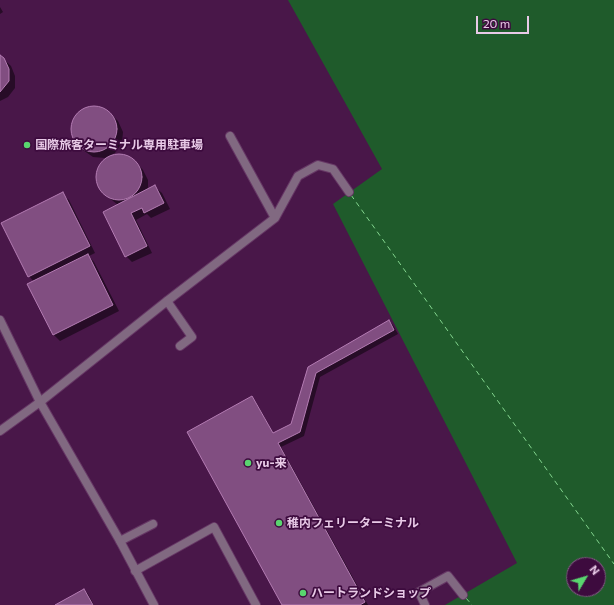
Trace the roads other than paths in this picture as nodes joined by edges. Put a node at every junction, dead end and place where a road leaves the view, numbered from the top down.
1 (230, 136) dead end
2 (349, 192) dead end
3 (275, 218) junction
4 (167, 301) junction
5 (0, 320) edge
6 (180, 346) dead end
7 (40, 402) junction
8 (0, 431) edge
9 (153, 524) dead end
10 (120, 541) junction
11 (135, 571) junction
12 (463, 595) dead end
13 (154, 605) edge
14 (256, 605) edge
15 (425, 605) edge

1 - 3 street
2 - 3 street
3 - 4 street
4 - 6 street
4 - 7 street
5 - 7 street
7 - 8 street
7 - 10 street
9 - 10 street
10 - 11 street
11 - 13 street
11 - 14 street
12 - 15 street

